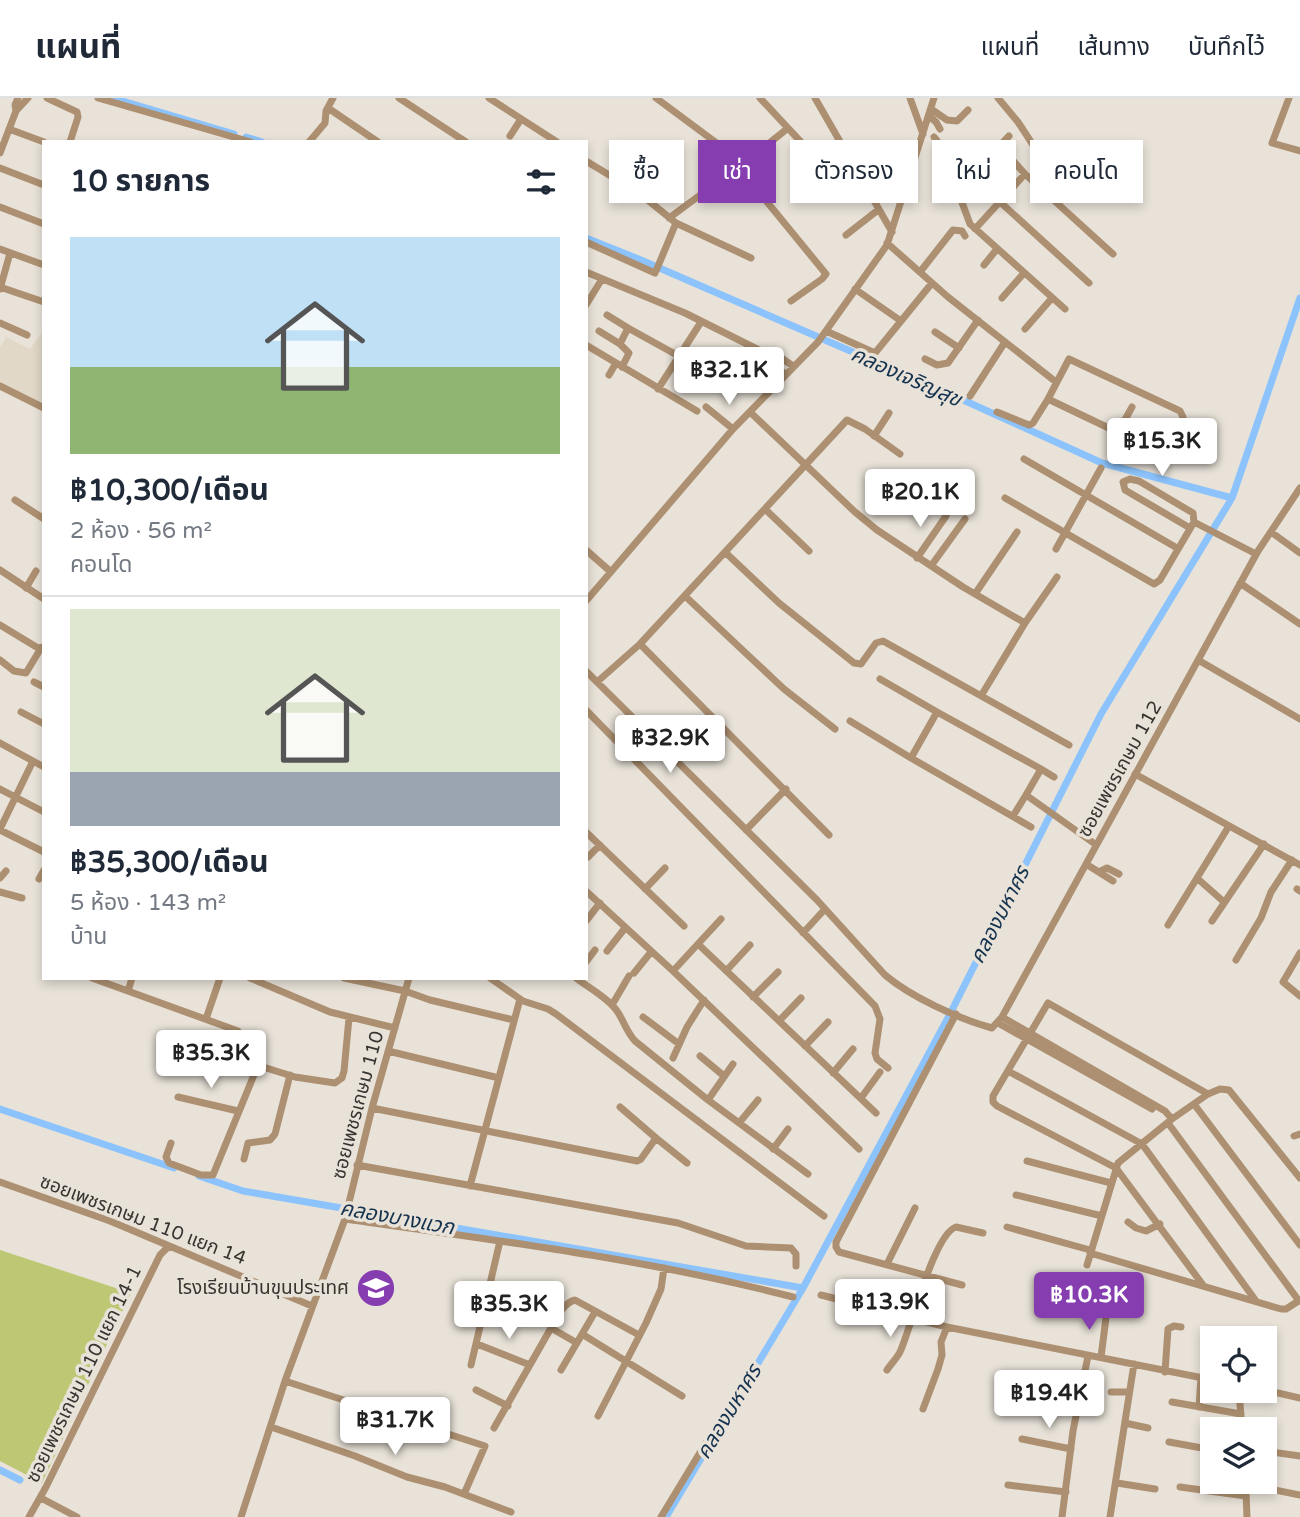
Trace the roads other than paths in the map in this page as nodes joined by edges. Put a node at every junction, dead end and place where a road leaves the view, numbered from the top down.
1 (28, 98) edge
2 (47, 98) edge
3 (98, 98) edge
4 (332, 98) edge
5 (399, 98) edge
6 (489, 98) edge
7 (656, 98) edge
8 (760, 98) edge
9 (815, 98) edge
10 (910, 98) edge
11 (934, 98) edge
12 (998, 98) edge
13 (1289, 98) edge
14 (19, 102) edge
15 (328, 108) junction
16 (968, 110) dead end
17 (929, 115) junction
18 (521, 119) junction
19 (788, 128) junction
20 (9, 129) junction
21 (934, 133) junction
22 (510, 136) dead end
23 (1009, 136) dead end
24 (222, 138) edge
25 (71, 140) edge
26 (311, 140) edge
27 (375, 140) edge
28 (463, 140) edge
29 (554, 140) edge
30 (773, 140) edge
31 (799, 140) edge
32 (838, 140) edge
33 (938, 140) edge
34 (1005, 140) edge
35 (1030, 140) edge
36 (42, 141) edge
37 (1300, 151) edge
38 (0, 153) edge
39 (588, 162) edge
40 (1016, 164) edge
41 (0, 168) edge
42 (1025, 174) junction
43 (42, 184) edge
44 (1016, 184) edge
45 (698, 198) edge
46 (874, 203) edge
47 (961, 203) edge
48 (999, 203) edge
49 (1001, 203) edge
50 (0, 207) edge
51 (878, 210) junction
52 (673, 220) junction
53 (42, 223) edge
54 (975, 229) junction
55 (892, 232) junction
56 (846, 235) dead end
57 (965, 236) dead end
58 (588, 243) edge
59 (887, 243) junction
60 (0, 249) edge
61 (997, 249) junction
62 (10, 253) junction
63 (1113, 254) dead end
64 (751, 258) dead end
65 (42, 264) edge
66 (984, 265) dead end
67 (920, 271) junction
68 (588, 273) edge
69 (1024, 273) junction
70 (602, 279) junction
71 (932, 283) junction
72 (1089, 283) dead end
73 (0, 288) edge
74 (855, 289) junction
75 (1002, 298) dead end
76 (1052, 298) junction
77 (42, 301) edge
78 (588, 301) edge
79 (791, 301) dead end
80 (1065, 309) dead end
81 (607, 315) dead end
82 (978, 320) junction
83 (901, 321) junction
84 (701, 322) junction
85 (0, 323) edge
86 (628, 328) junction
87 (1025, 329) dead end
88 (599, 331) dead end
89 (825, 332) junction
90 (935, 332) dead end
91 (27, 335) dead end
92 (1005, 342) junction
93 (620, 344) junction
94 (588, 346) edge
95 (959, 348) junction
96 (765, 353) junction
97 (679, 358) junction
98 (925, 359) dead end
99 (619, 365) junction
100 (793, 366) junction
101 (785, 374) junction
102 (609, 375) dead end
103 (722, 380) dead end
104 (1056, 382) junction
105 (0, 386) edge
106 (658, 389) junction
107 (970, 396) dead end
108 (1048, 399) junction
109 (42, 407) edge
110 (706, 407) dead end
111 (1132, 407) dead end
112 (697, 411) dead end
113 (750, 412) junction
114 (997, 412) dead end
115 (889, 413) dead end
116 (1178, 427) dead end
117 (733, 429) junction
118 (874, 436) junction
119 (900, 454) dead end
120 (1024, 459) dead end
121 (805, 465) junction
122 (1101, 468) dead end
123 (1299, 494) edge
124 (1087, 495) junction
125 (1005, 498) dead end
126 (15, 500) dead end
127 (766, 510) junction
128 (946, 516) dead end
129 (42, 518) edge
130 (965, 519) dead end
131 (1194, 525) junction
132 (1017, 532) dead end
133 (1271, 532) junction
134 (1065, 533) junction
135 (1177, 548) junction
136 (1056, 549) dead end
137 (808, 551) dead end
138 (588, 552) edge
139 (726, 553) junction
140 (1300, 553) edge
141 (1256, 554) junction
142 (917, 558) junction
143 (931, 566) junction
144 (0, 570) edge
145 (36, 570) dead end
146 (611, 572) junction
147 (1057, 577) dead end
148 (1240, 583) junction
149 (26, 588) junction
150 (975, 594) junction
151 (685, 596) junction
152 (42, 598) edge
153 (588, 599) edge
154 (1025, 623) junction
155 (1300, 624) edge
156 (0, 625) edge
157 (640, 644) junction
158 (42, 648) edge
159 (42, 649) edge
160 (0, 660) edge
161 (1198, 660) junction
162 (588, 673) edge
163 (880, 679) dead end
164 (34, 682) dead end
165 (597, 682) junction
166 (42, 686) edge
167 (981, 696) junction
168 (21, 712) dead end
169 (588, 712) edge
170 (937, 712) junction
171 (1300, 719) edge
172 (850, 721) dead end
173 (42, 723) edge
174 (835, 729) dead end
175 (0, 743) edge
176 (1069, 745) dead end
177 (911, 758) junction
178 (33, 761) junction
179 (42, 766) edge
180 (1041, 769) junction
181 (1135, 774) junction
182 (1054, 778) dead end
183 (0, 789) edge
184 (786, 789) junction
185 (1026, 795) junction
186 (16, 797) junction
187 (42, 811) edge
188 (1013, 816) junction
189 (1228, 826) junction
190 (1031, 827) dead end
191 (0, 829) edge
192 (746, 830) junction
193 (588, 834) edge
194 (830, 835) dead end
195 (1095, 844) junction
196 (1264, 844) junction
197 (600, 845) junction
198 (42, 851) edge
199 (588, 857) edge
200 (1292, 860) junction
201 (1086, 864) junction
202 (1300, 865) edge
203 (665, 868) dead end
204 (6, 871) dead end
205 (1099, 872) junction
206 (42, 874) edge
207 (1119, 874) dead end
208 (0, 878) edge
209 (40, 879) dead end
210 (1198, 879) junction
211 (1113, 881) dead end
212 (645, 889) junction
213 (0, 892) edge
214 (588, 893) edge
215 (22, 898) dead end
216 (1224, 902) junction
217 (600, 903) junction
218 (825, 909) junction
219 (588, 918) edge
220 (721, 919) dead end
221 (1212, 921) dead end
222 (1168, 925) dead end
223 (684, 926) dead end
224 (625, 928) junction
225 (803, 933) junction
226 (698, 944) junction
227 (750, 946) dead end
228 (595, 950) dead end
229 (607, 951) dead end
230 (651, 952) junction
231 (1300, 953) edge
232 (588, 959) edge
233 (1236, 960) dead end
234 (673, 971) junction
235 (726, 971) junction
236 (778, 972) dead end
237 (98, 980) edge
238 (131, 980) edge
239 (219, 980) edge
240 (255, 980) edge
241 (353, 980) edge
242 (408, 980) edge
243 (494, 980) edge
244 (579, 980) edge
245 (128, 991) junction
246 (405, 991) junction
247 (1300, 996) edge
248 (753, 997) junction
249 (801, 998) dead end
250 (520, 999) junction
251 (704, 1000) junction
252 (612, 1005) junction
253 (954, 1013) junction
254 (643, 1017) dead end
255 (349, 1018) junction
256 (206, 1019) junction
257 (514, 1020) junction
258 (1000, 1020) junction
259 (779, 1021) junction
260 (828, 1022) dead end
261 (395, 1028) junction
262 (238, 1031) dead end
263 (1028, 1036) junction
264 (680, 1044) junction
265 (805, 1046) junction
266 (199, 1047) dead end
267 (853, 1049) dead end
268 (388, 1051) junction
269 (700, 1056) dead end
270 (673, 1058) dead end
271 (733, 1064) dead end
272 (258, 1065) junction
273 (888, 1068) dead end
274 (1008, 1071) junction
275 (880, 1072) dead end
276 (833, 1073) junction
277 (290, 1075) junction
278 (724, 1076) junction
279 (499, 1078) junction
280 (1208, 1094) junction
281 (178, 1097) dead end
282 (861, 1098) junction
283 (708, 1100) junction
284 (758, 1100) dead end
285 (1194, 1104) junction
286 (620, 1107) dead end
287 (372, 1108) junction
288 (238, 1111) junction
289 (876, 1112) dead end
290 (1169, 1120) junction
291 (738, 1123) junction
292 (485, 1129) junction
293 (788, 1129) dead end
294 (656, 1138) junction
295 (171, 1143) dead end
296 (1142, 1144) junction
297 (773, 1149) junction
298 (859, 1149) dead end
299 (244, 1159) dead end
300 (1027, 1161) dead end
301 (687, 1163) dead end
302 (357, 1165) junction
303 (1116, 1168) junction
304 (808, 1174) dead end
305 (1300, 1178) edge
306 (0, 1182) edge
307 (1111, 1183) junction
308 (470, 1186) junction
309 (1016, 1195) dead end
310 (915, 1208) dead end
311 (345, 1216) junction
312 (824, 1216) dead end
313 (1102, 1216) junction
314 (1128, 1222) dead end
315 (1160, 1224) junction
316 (1007, 1227) dead end
317 (983, 1233) dead end
318 (500, 1241) junction
319 (1300, 1245) edge
320 (169, 1246) junction
321 (1090, 1252) junction
322 (887, 1264) junction
323 (1087, 1265) dead end
324 (796, 1266) dead end
325 (664, 1268) junction
326 (927, 1274) junction
327 (962, 1284) dead end
328 (1203, 1285) junction
329 (821, 1295) dead end
330 (793, 1297) dead end
331 (1299, 1300) edge
332 (1256, 1301) junction
333 (312, 1306) junction
334 (1107, 1310) dead end
335 (595, 1312) junction
336 (913, 1316) junction
337 (947, 1326) junction
338 (1181, 1327) dead end
339 (551, 1328) junction
340 (582, 1334) junction
341 (639, 1335) junction
342 (577, 1343) junction
343 (477, 1344) junction
344 (1088, 1356) junction
345 (1101, 1357) junction
346 (626, 1364) junction
347 (1134, 1364) junction
348 (471, 1365) dead end
349 (530, 1365) junction
350 (561, 1370) dead end
351 (887, 1370) dead end
352 (1165, 1372) junction
353 (1200, 1378) edge
354 (285, 1381) junction
355 (476, 1390) dead end
356 (1111, 1392) dead end
357 (1129, 1392) junction
358 (1200, 1392) edge
359 (1277, 1393) edge
360 (682, 1396) dead end
361 (1042, 1397) dead end
362 (1300, 1398) edge
363 (1172, 1402) dead end
364 (1240, 1403) edge
365 (1078, 1404) junction
366 (508, 1406) junction
367 (1199, 1407) junction
368 (923, 1409) dead end
369 (1241, 1414) junction
370 (598, 1416) dead end
371 (1241, 1417) edge
372 (1125, 1423) junction
373 (271, 1427) junction
374 (494, 1428) dead end
375 (1148, 1428) dead end
376 (710, 1436) dead end
377 (1022, 1439) dead end
378 (1169, 1442) dead end
379 (1071, 1448) junction
380 (1200, 1448) edge
381 (1277, 1453) edge
382 (1300, 1456) edge
383 (1116, 1483) junction
384 (1008, 1485) dead end
385 (1180, 1487) dead end
386 (1155, 1489) dead end
387 (1277, 1490) edge
388 (1066, 1492) junction
389 (464, 1494) junction
390 (1300, 1495) edge
391 (1246, 1496) joint
392 (41, 1498) junction
393 (510, 1512) dead end
394 (29, 1517) edge
395 (77, 1517) edge
396 (241, 1517) edge
397 (661, 1517) edge
398 (1062, 1517) edge
399 (1110, 1517) edge
400 (1248, 1517) edge

1 - 14 street
2 - 25 street
3 - 24 street
4 - 15 street
5 - 28 street
6 - 18 street
7 - 79 street
8 - 19 street
9 - 32 street
10 - 21 street
11 - 17 street
12 - 35 street
13 - 37 street
14 - 20 street
15 - 26 street
15 - 27 street
16 - 17 street
17 - 21 street
17 - 21 street
18 - 22 street
18 - 29 street
19 - 30 street
19 - 31 street
20 - 36 street
20 - 38 street
21 - 33 street
21 - 55 street
23 - 34 street
39 - 52 street
40 - 42 street
41 - 43 street
42 - 44 street
42 - 63 street
45 - 52 street
46 - 51 street
47 - 54 street
48 - 54 street
49 - 72 street
50 - 53 street
51 - 55 street
51 - 56 street
52 - 58 street
52 - 64 street
54 - 61 street
55 - 59 street
57 - 67 street
59 - 67 street
59 - 74 street
60 - 62 street
61 - 66 street
61 - 69 street
62 - 65 street
62 - 73 street
67 - 71 street
68 - 70 street
69 - 75 street
69 - 76 street
70 - 78 street
70 - 84 street
71 - 82 street
71 - 83 street
73 - 77 street
74 - 83 street
74 - 89 street
76 - 80 street
76 - 87 street
81 - 86 street
82 - 92 street
82 - 95 street
83 - 89 street
84 - 96 street
84 - 97 street
85 - 91 street
86 - 93 street
86 - 97 street
88 - 93 street
89 - 100 street
90 - 95 street
92 - 104 street
92 - 107 street
93 - 99 street
94 - 99 street
95 - 98 street
96 - 100 street
96 - 101 street
97 - 103 street
97 - 106 street
99 - 102 street
99 - 106 street
100 - 101 street
101 - 113 street
104 - 108 street
104 - 116 street
105 - 109 street
106 - 112 street
108 - 111 street
108 - 114 street
110 - 117 street
113 - 117 street
113 - 121 street
115 - 118 street
117 - 146 street
118 - 119 street
118 - 121 street
120 - 124 street
121 - 127 street
121 - 142 street
122 - 124 street
123 - 133 street, ซอยเพชรเกษม 112
124 - 134 street
124 - 135 street
125 - 134 street
126 - 129 street
127 - 137 street
127 - 139 street
128 - 142 street
130 - 143 street
131 - 131 street
131 - 135 street
131 - 141 street
132 - 150 street
133 - 140 street
133 - 141 street, ซอยเพชรเกษม 112
134 - 135 street
134 - 136 street
138 - 146 street
139 - 151 street
139 - 167 street
141 - 148 street, ซอยเพชรเกษม 112
142 - 143 street
143 - 150 street
144 - 149 street
145 - 149 street
146 - 153 street
147 - 154 street
148 - 155 street
148 - 161 street, ซอยเพชรเกษม 112
149 - 152 street
150 - 154 street
151 - 157 street
151 - 174 street
154 - 167 street
156 - 158 street
157 - 165 street
157 - 184 street
159 - 160 street
161 - 171 street
161 - 181 street, ซอยเพชรเกษม 112
162 - 165 street
163 - 170 street
164 - 166 street
165 - 192 street
167 - 176 street
168 - 173 street
169 - 225 street
170 - 177 street
170 - 180 street
172 - 177 street
175 - 178 street
177 - 188 street
178 - 179 street
178 - 186 street
180 - 182 street
180 - 185 street
181 - 189 street
181 - 195 street, ซอยเพชรเกษม 112
183 - 186 street
184 - 192 street
184 - 194 street
185 - 188 street
185 - 195 street
186 - 187 street
186 - 191 street
188 - 190 street
189 - 196 street
189 - 210 street
191 - 198 street
192 - 218 street
193 - 197 street
195 - 201 street, ซอยเพชรเกษม 112
196 - 200 street
196 - 216 street
197 - 199 street
197 - 212 street
200 - 202 street
200 - 233 street
201 - 205 street
201 - 258 street, ซอยเพชรเกษม 112
203 - 212 street
204 - 208 street
205 - 207 street
205 - 211 street
206 - 209 street
210 - 216 street
210 - 222 street
212 - 223 street
213 - 215 street
214 - 217 street
216 - 221 street
217 - 219 street
217 - 224 street
218 - 225 street
218 - 253 street
220 - 226 street
224 - 229 street
224 - 230 street
225 - 273 street
226 - 234 street
226 - 235 street
227 - 235 street
228 - 232 street
230 - 234 street
230 - 252 street
231 - 247 street
234 - 251 street
235 - 248 street
236 - 248 street
237 - 245 street
238 - 245 street
239 - 256 street
240 - 255 street
241 - 246 street
242 - 246 street, ซอยเพชรเกษม 110
243 - 250 street
244 - 252 street
245 - 256 street
246 - 257 street
246 - 261 street, ซอยเพชรเกษม 110
248 - 259 street
249 - 259 street
250 - 257 street
250 - 312 street
251 - 264 street
251 - 298 street
252 - 283 street
253 - 258 street
253 - 322 street
254 - 264 street
255 - 261 street
255 - 277 street
256 - 262 street
257 - 279 street
258 - 263 street
259 - 265 street
260 - 265 street
261 - 268 street, ซอยเพชรเกษม 110
263 - 274 street
263 - 280 street
263 - 290 street
264 - 270 street
265 - 276 street
266 - 272 street
267 - 276 street
268 - 279 street
268 - 287 street, ซอยเพชรเกษม 110
269 - 278 street
271 - 278 street
272 - 277 street
272 - 288 street
274 - 296 street
274 - 303 street
275 - 282 street
276 - 282 street
277 - 299 street
278 - 283 street
279 - 292 street
280 - 285 street
280 - 305 street
281 - 288 street
282 - 289 street
283 - 291 street
284 - 291 street
285 - 290 street
285 - 319 street
286 - 294 street
287 - 292 street
287 - 302 street, ซอยเพชรเกษม 110
288 - 295 street
290 - 296 street
290 - 331 street
291 - 297 street
292 - 294 street
292 - 308 street
293 - 297 street
294 - 301 street
296 - 303 street
296 - 332 street
297 - 304 street
300 - 307 street
302 - 308 street
302 - 311 street, ซอยเพชรเกษม 110
303 - 307 street
303 - 315 street
306 - 320 street, ซอยเพชรเกษม 110 แยก 14
307 - 313 street
308 - 324 street
309 - 313 street
310 - 322 street
311 - 318 street
311 - 333 street, ซอยเพชรเกษม 110
313 - 321 street
314 - 315 street
315 - 328 street
316 - 321 street
317 - 326 street
318 - 325 street
318 - 343 street
320 - 333 street, ซอยเพชรเกษม 110 แยก 14
320 - 392 street, ซอยเพชรเกษม 110 แยก 14-1
321 - 323 street
321 - 328 street
322 - 326 street
325 - 330 street
325 - 341 street
326 - 327 street
326 - 336 street
328 - 332 street
329 - 336 street
331 - 332 street
333 - 354 street, ซอยเพชรเกษม 110
334 - 345 street
335 - 339 street
335 - 340 street
335 - 341 street
336 - 337 street
336 - 351 street
337 - 344 street
337 - 368 street
338 - 352 street
339 - 342 street
339 - 349 street
340 - 342 street
340 - 346 street
341 - 346 street
342 - 350 street
343 - 348 street
343 - 349 street
344 - 345 street
344 - 365 street
345 - 347 street
346 - 360 street
346 - 370 street
347 - 352 street
347 - 357 street
349 - 366 street
352 - 353 street
354 - 373 street, ซอยเพชรเกษม 110
354 - 389 street
355 - 366 street
356 - 357 street
357 - 372 street
358 - 367 street
359 - 362 street
361 - 365 street
363 - 367 street
364 - 369 street
365 - 379 street
366 - 374 street
367 - 369 street
369 - 371 street
372 - 375 street
372 - 383 street
373 - 389 street
373 - 396 street, ซอยเพชรเกษม 110
376 - 397 street
377 - 379 street
378 - 380 street
379 - 388 street
381 - 382 street
383 - 386 street
383 - 399 street
384 - 388 street
385 - 391 street
387 - 390 street
388 - 398 street
389 - 393 street
391 - 400 street
392 - 394 street, ซอยเพชรเกษม 110 แยก 14-1
392 - 395 street

